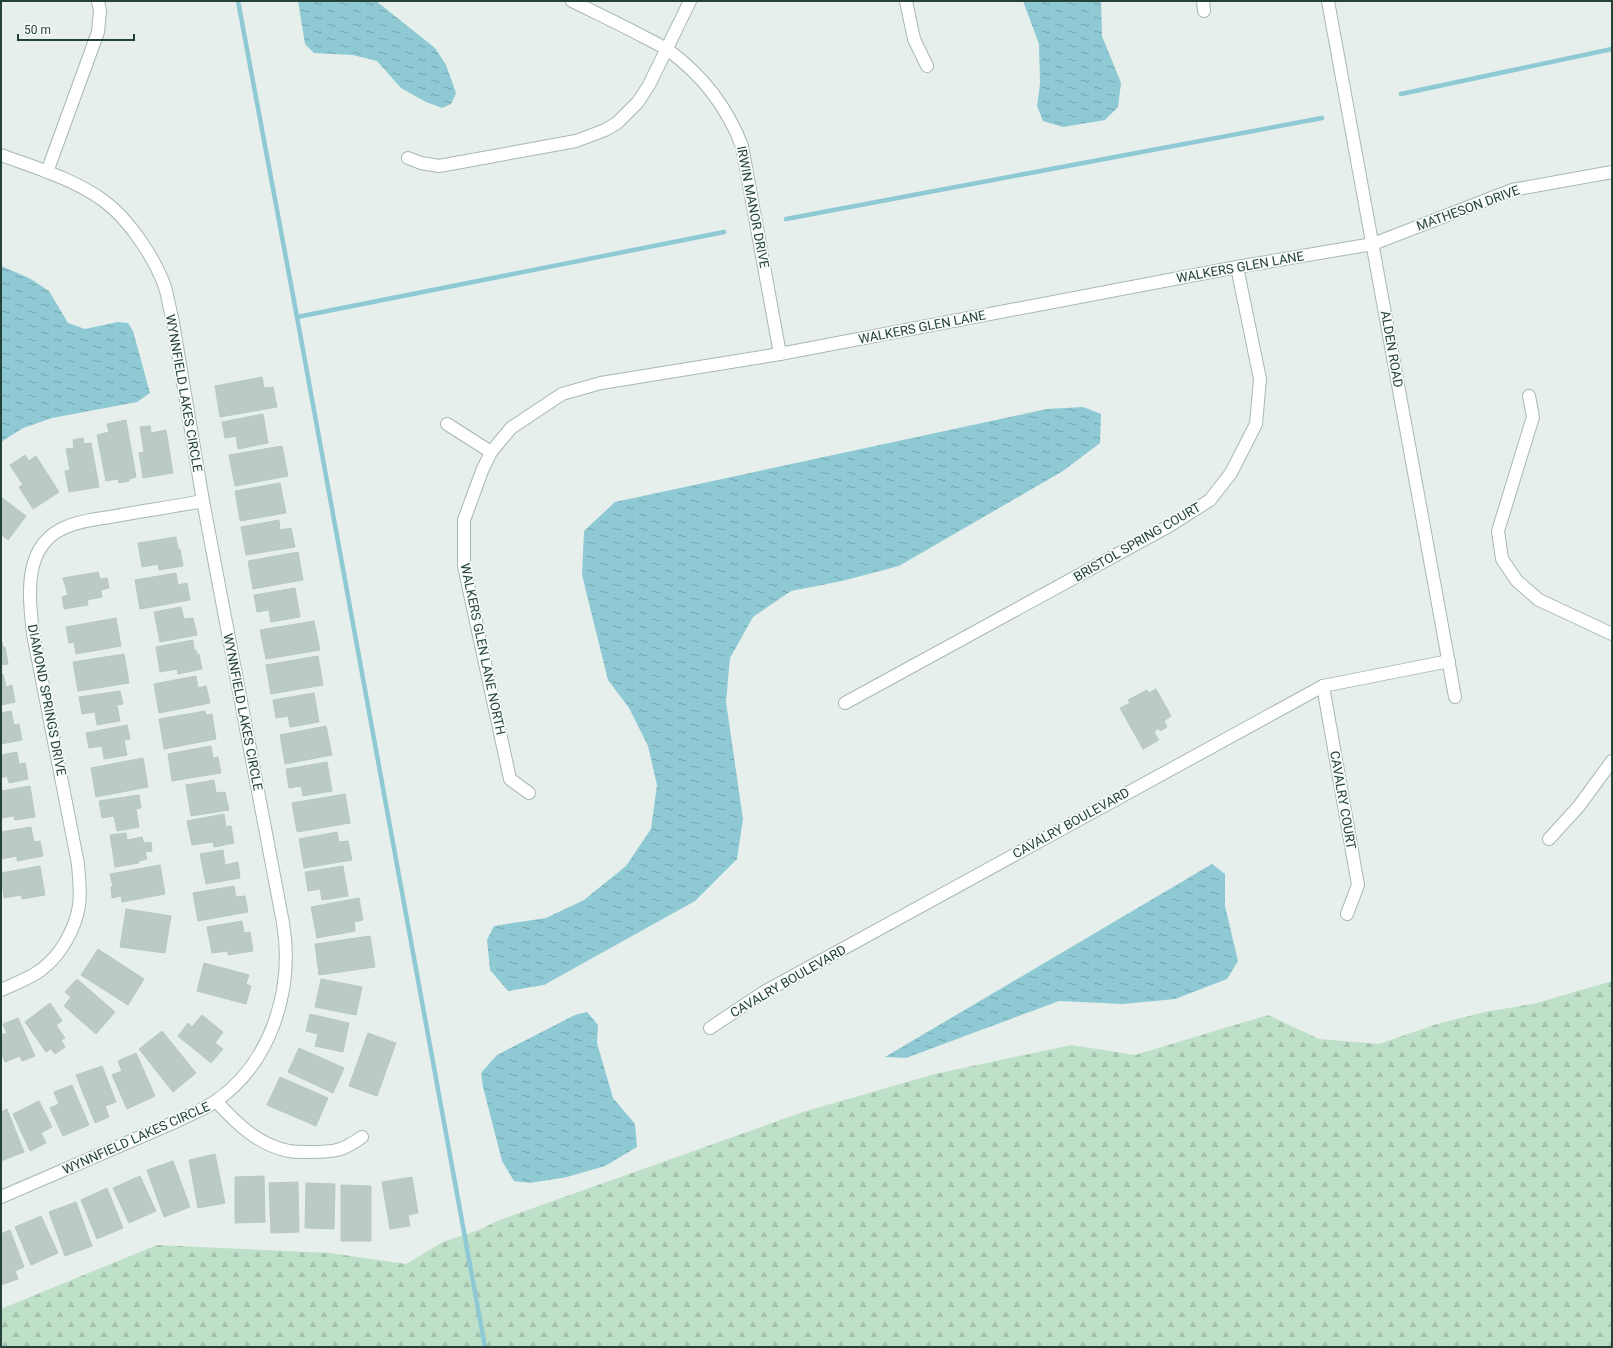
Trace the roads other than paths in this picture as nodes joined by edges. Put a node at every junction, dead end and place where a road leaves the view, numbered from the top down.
1 (98, 1) edge
2 (572, 1) edge
3 (690, 1) edge
4 (906, 1) edge
5 (1328, 1) edge
6 (667, 49) junction
7 (927, 66) dead end
8 (1, 155) edge
9 (408, 158) dead end
10 (47, 172) junction
11 (1612, 172) edge
12 (1372, 244) junction
13 (1237, 267) junction
14 (780, 354) junction
15 (1529, 396) dead end
16 (446, 424) dead end
17 (491, 452) junction
18 (203, 501) junction
19 (1612, 634) edge
20 (1449, 662) junction
21 (1323, 686) junction
22 (1455, 697) dead end
23 (845, 704) dead end
24 (1612, 761) edge
25 (529, 793) dead end
26 (1549, 839) dead end
27 (1347, 914) dead end
28 (1, 990) edge
29 (710, 1028) dead end
30 (216, 1101) junction
31 (362, 1137) dead end
32 (1, 1197) edge

1 - 10 street
2 - 6 street, IRWIN MANOR DRIVE
3 - 6 street
4 - 7 street
5 - 12 street, ALDEN ROAD
6 - 9 street
6 - 14 street, IRWIN MANOR DRIVE
8 - 10 street, WYNNFIELD LAKES CIRCLE
10 - 18 street, WYNNFIELD LAKES CIRCLE
11 - 12 street, MATHESON DRIVE
12 - 13 street, WALKERS GLEN LANE
12 - 20 street, ALDEN ROAD
13 - 14 street, WALKERS GLEN LANE
13 - 23 street, BRISTOL SPRING COURT
14 - 17 street, WALKERS GLEN LANE
15 - 19 street
16 - 17 street
17 - 25 street, WALKERS GLEN LANE NORTH
18 - 28 street, DIAMOND SPRINGS DRIVE
18 - 30 street, WYNNFIELD LAKES CIRCLE
20 - 21 street, CAVALRY BOULEVARD
20 - 22 street, ALDEN ROAD
21 - 27 street, CAVALRY COURT
21 - 29 street, CAVALRY BOULEVARD
24 - 26 street
30 - 31 street
30 - 32 street, WYNNFIELD LAKES CIRCLE

